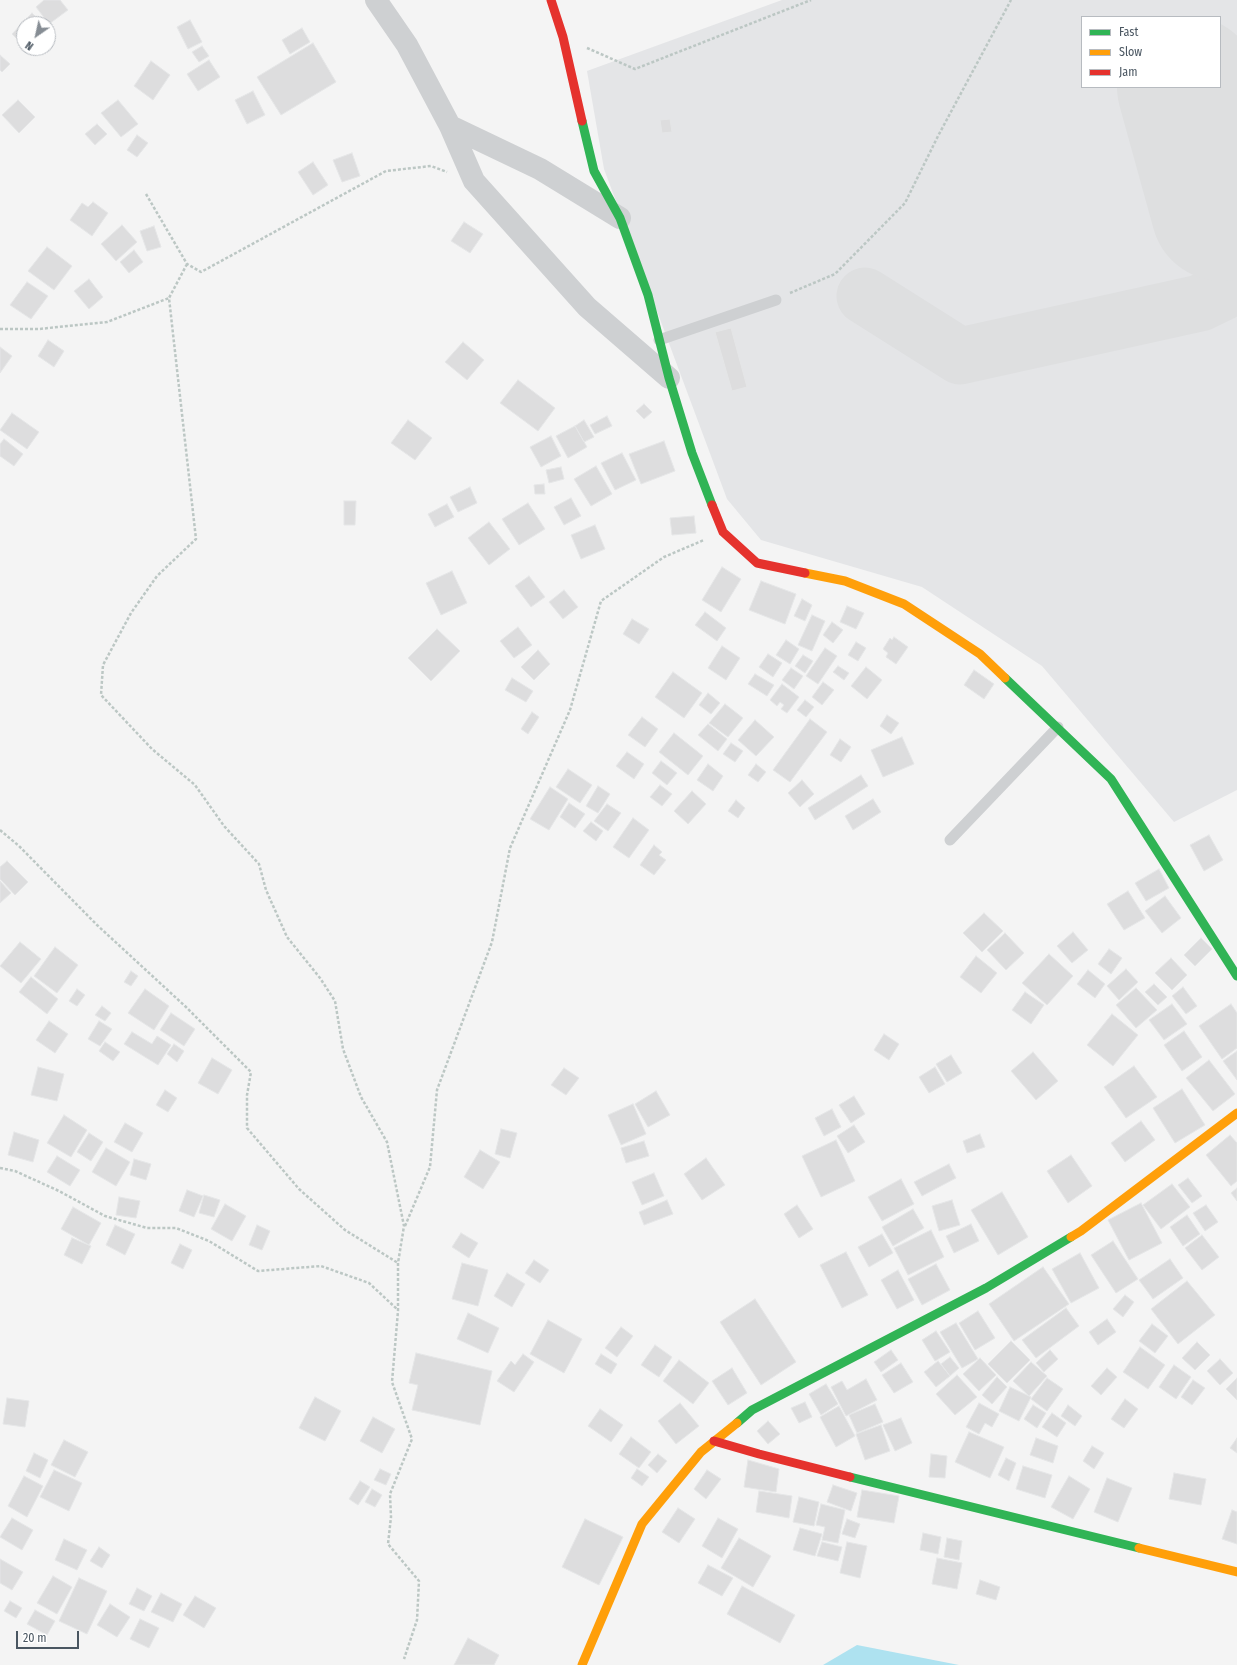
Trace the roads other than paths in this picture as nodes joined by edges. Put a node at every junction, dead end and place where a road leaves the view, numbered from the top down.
1 (376, 0) edge
2 (551, 0) edge
3 (450, 126) junction
4 (620, 218) junction
5 (776, 300) road end
6 (659, 340) junction
7 (669, 378) junction
8 (1058, 727) junction
9 (950, 840) dead end
10 (1237, 976) edge
11 (1237, 1113) edge
12 (714, 1441) junction
13 (1237, 1572) edge
14 (584, 1663) edge

1 - 3 street
2 - 4 street
3 - 4 street
3 - 7 street
4 - 6 street
5 - 6 lane
6 - 7 street
7 - 8 street
8 - 9 lane
8 - 10 street
11 - 12 street
12 - 13 street
12 - 14 street

